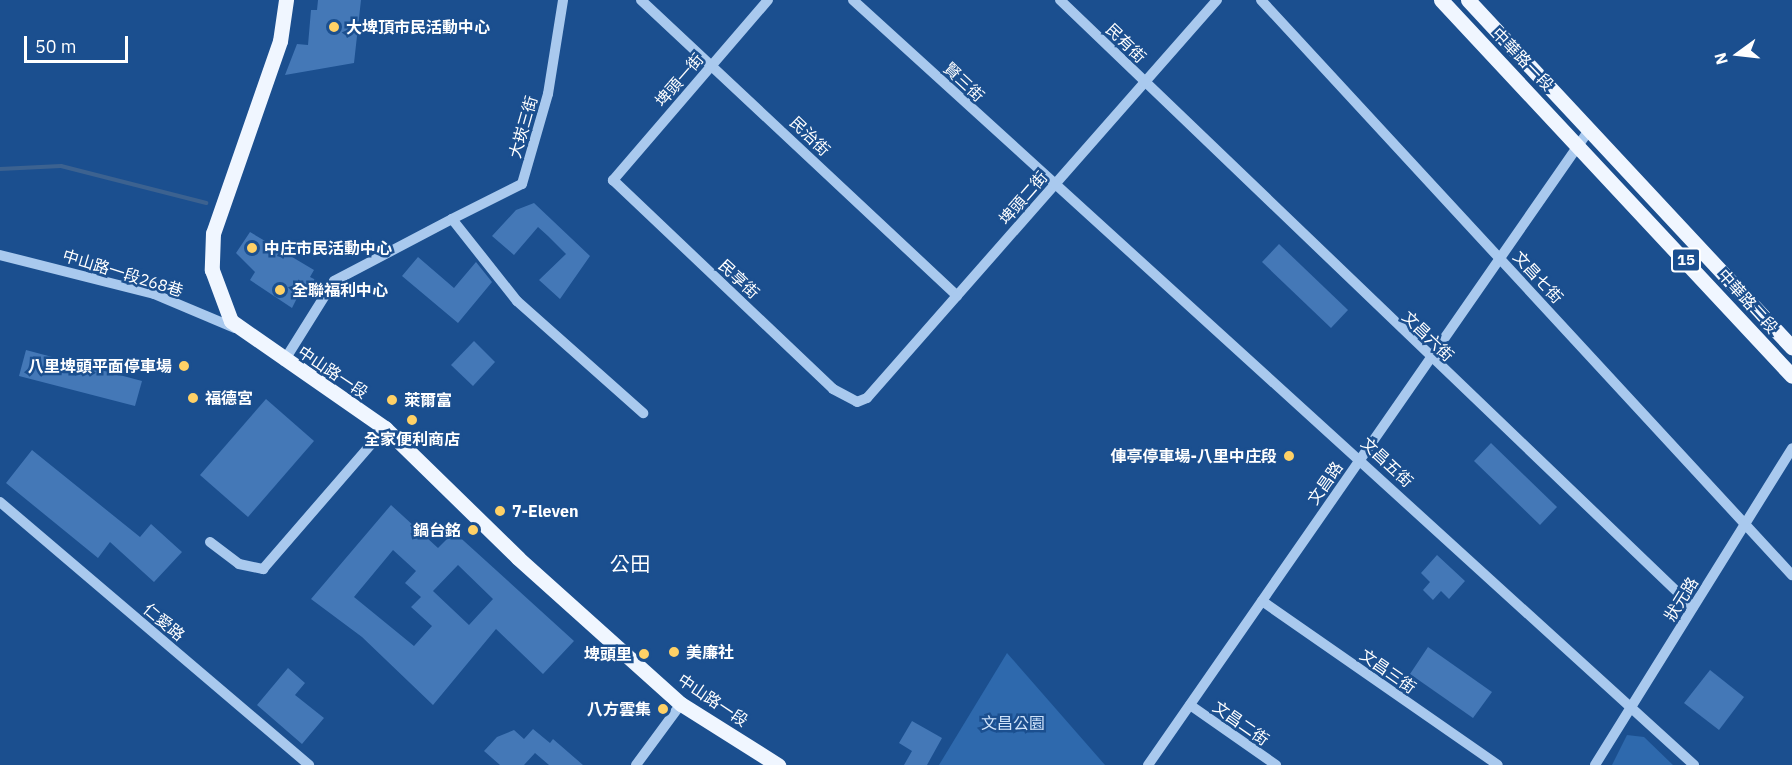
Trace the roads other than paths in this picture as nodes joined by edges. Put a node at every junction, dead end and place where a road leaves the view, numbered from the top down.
1 (286, 0) edge
2 (563, 0) edge
3 (641, 0) edge
4 (768, 0) edge
5 (853, 0) edge
6 (1060, 0) edge
7 (1217, 0) edge
8 (1261, 0) edge
9 (1442, 0) edge
10 (1468, 0) edge
11 (713, 64) junction
12 (1146, 82) junction
13 (1589, 130) junction
14 (1579, 144) junction
15 (613, 180) joint
16 (1054, 186) junction
17 (452, 219) junction
18 (0, 255) edge
19 (1500, 258) junction
20 (957, 296) junction
21 (236, 328) junction
22 (1792, 348) edge
23 (1430, 359) junction
24 (284, 361) junction
25 (1792, 376) edge
26 (845, 398) joint
27 (643, 414) dead end
28 (385, 428) junction
29 (1792, 448) edge
30 (1361, 458) junction
31 (0, 502) edge
32 (1745, 523) junction
33 (210, 542) dead end
34 (1792, 575) edge
35 (1262, 602) junction
36 (1693, 607) junction
37 (681, 704) junction
38 (1190, 705) junction
39 (1630, 708) junction
40 (309, 765) edge
41 (636, 765) edge
42 (778, 765) edge
43 (1148, 765) edge
44 (1276, 765) edge
45 (1498, 765) edge
46 (1595, 765) edge
47 (1694, 765) edge

1 - 21 main road
2 - 17 street, 大崁三街
3 - 11 street, 民治街
4 - 11 street, 埤頭一街
5 - 16 street, 賢三街
6 - 12 street, 民有街
7 - 12 street, 埤頭二街
8 - 19 street, 文昌七街
9 - 14 main road, 中華路一段 / 15
10 - 13 main road, 中華路一段 / 15
11 - 15 street, 埤頭一街
11 - 20 street, 民治街
12 - 16 street, 埤頭二街
12 - 23 street, 文昌六街
13 - 14 street, 文昌路
13 - 22 main road, 中華路二段 / 15
14 - 19 street, 文昌路
14 - 25 main road, 中華路二段 / 15
15 - 26 street, 民享街
16 - 20 street, 埤頭二街
16 - 30 street, 文昌五街
17 - 24 street, 大崁三街
17 - 27 street
18 - 21 street, 中山路一段268巷
19 - 23 street, 文昌路
19 - 32 street, 文昌七街
20 - 26 street, 埤頭二街
21 - 24 main road, 中山路一段
23 - 30 street, 文昌路
23 - 36 street, 文昌六街
24 - 28 main road, 中山路一段
28 - 33 street
28 - 37 main road, 中山路一段
29 - 32 street, 狀元路
30 - 35 street, 文昌路
30 - 39 street, 文昌五街
31 - 40 street, 仁愛路
32 - 34 street, 文昌七街
32 - 36 street, 狀元路
35 - 38 street, 文昌路
35 - 45 street, 文昌三街
36 - 39 street, 狀元路
37 - 41 street
37 - 42 main road, 中山路一段
38 - 43 street, 文昌路
38 - 44 street, 文昌二街
39 - 46 street, 狀元路
39 - 47 street, 文昌五街

